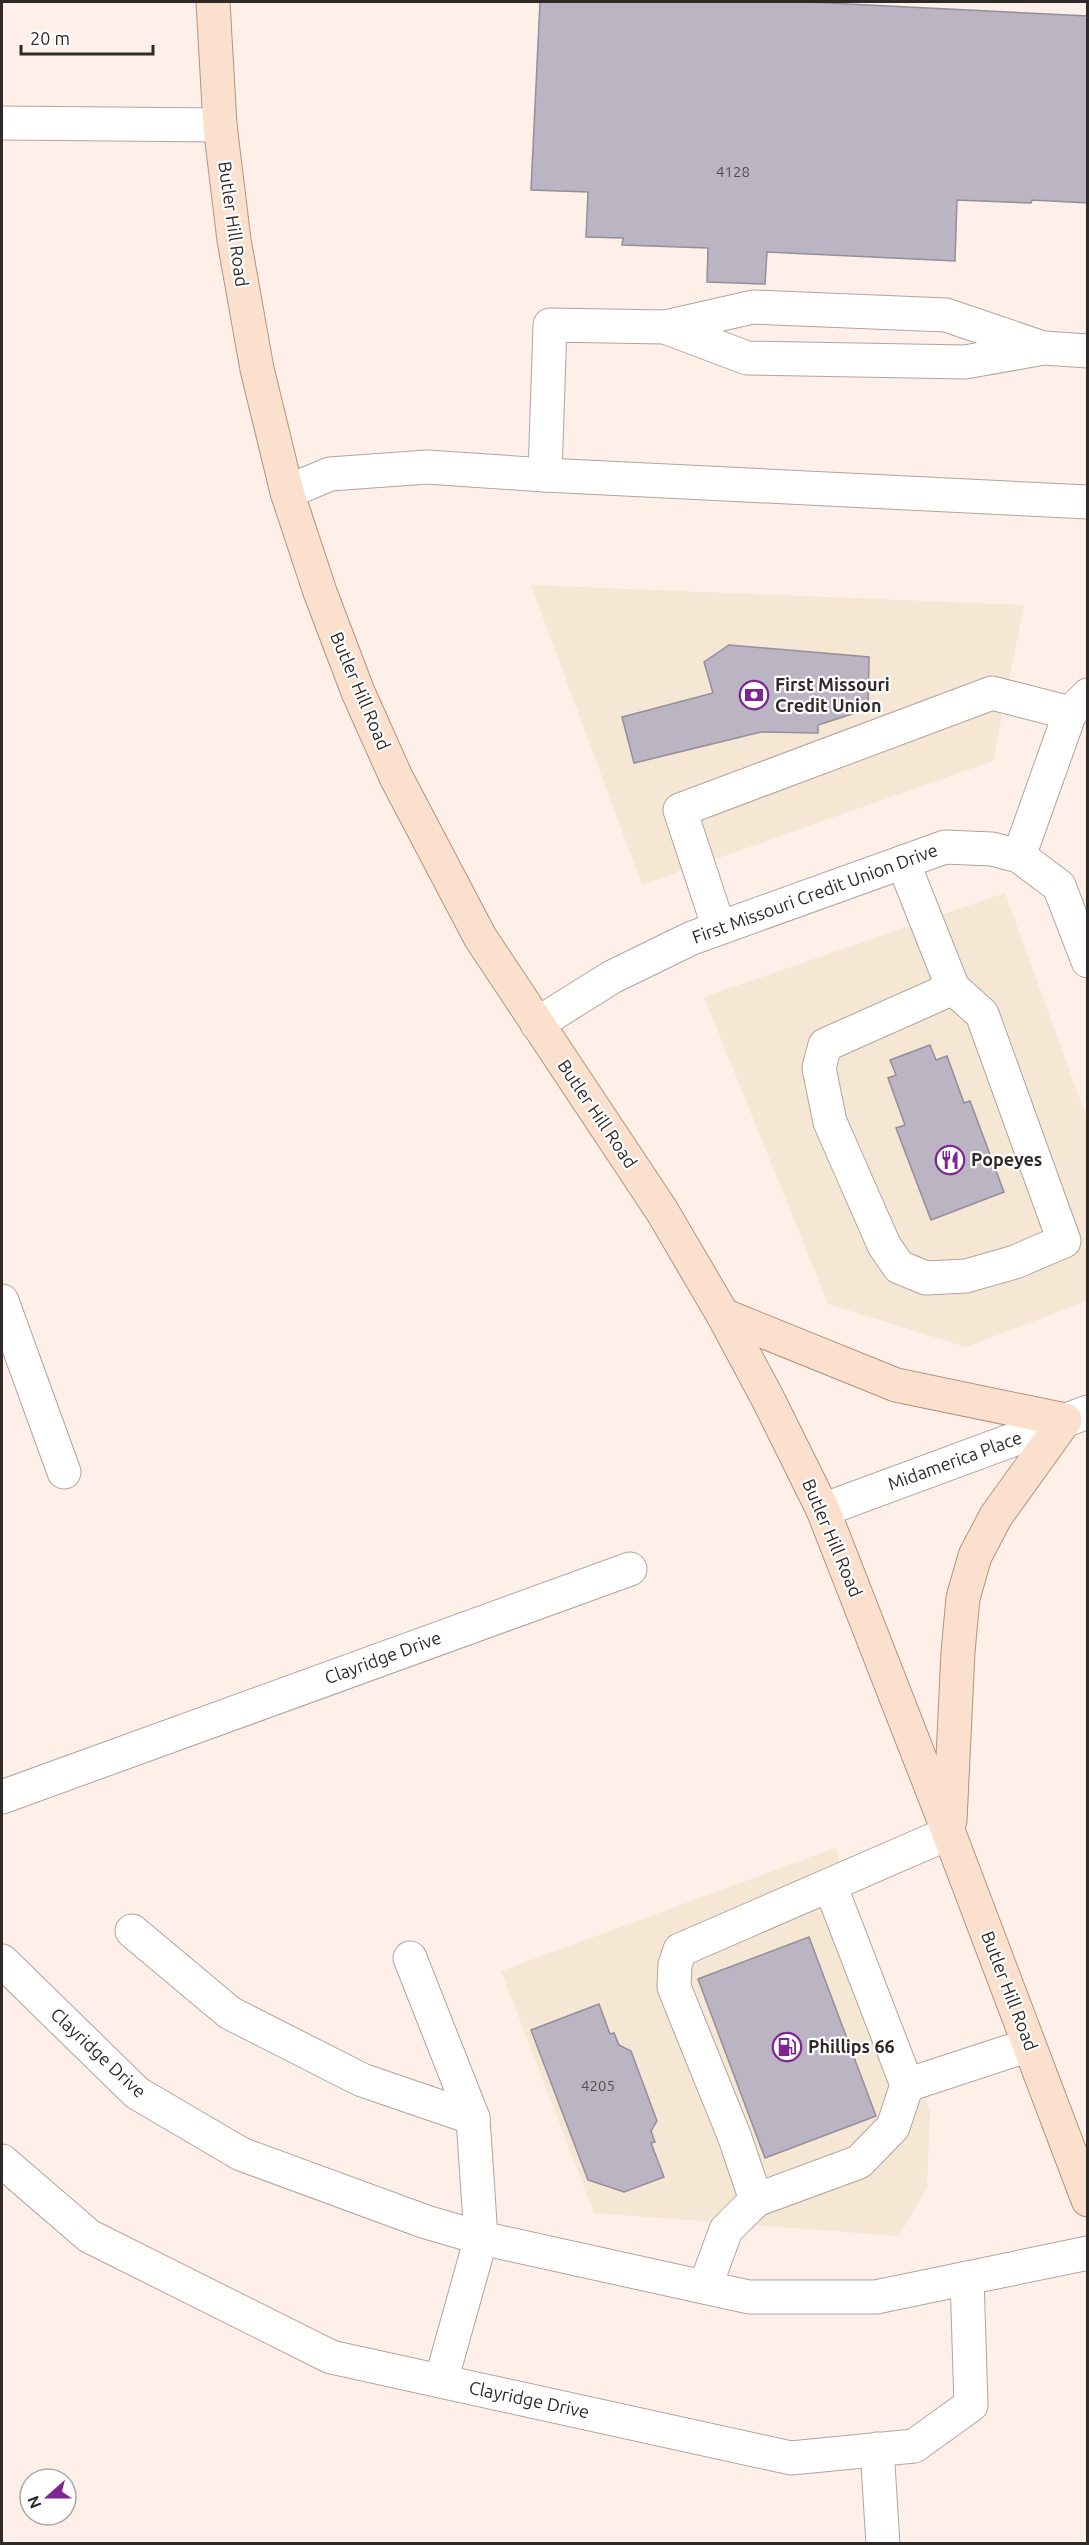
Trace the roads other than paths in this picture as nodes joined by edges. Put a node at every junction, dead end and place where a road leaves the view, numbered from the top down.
1 (213, 2) edge
2 (2, 123) edge
3 (220, 125) junction
4 (665, 327) junction
5 (1044, 348) junction
6 (1088, 351) edge
7 (545, 475) junction
8 (287, 492) junction
9 (1088, 502) edge
10 (1079, 704) edge
11 (1019, 856) junction
12 (903, 862) junction
13 (719, 928) junction
14 (1088, 961) edge
15 (953, 988) junction
16 (537, 1024) junction
17 (1076, 1237) edge
18 (2, 1302) edge
19 (723, 1315) junction
20 (1076, 1416) edge
21 (64, 1472) dead end
22 (823, 1510) junction
23 (630, 1569) dead end
24 (2, 1797) edge
25 (950, 1833) junction
26 (830, 1885) junction
27 (132, 1931) dead end
28 (410, 1958) dead end
29 (2, 1961) edge
30 (1029, 2045) junction
31 (907, 2085) junction
32 (473, 2118) junction
33 (2, 2161) edge
34 (756, 2200) junction
35 (1088, 2200) edge
36 (481, 2238) junction
37 (1088, 2253) edge
38 (968, 2278) junction
39 (705, 2287) junction
40 (441, 2381) junction
41 (877, 2450) junction
42 (883, 2544) edge

1 - 3 main road, Butler Hill Road
2 - 3 street
3 - 8 main road, Butler Hill Road
4 - 5 street
4 - 5 street
4 - 7 street
5 - 6 street
7 - 8 street
7 - 9 street
8 - 16 main road, Butler Hill Road
10 - 11 street
10 - 13 street
11 - 12 street, First Missouri Credit Union Drive
11 - 14 street, First Missouri Credit Union Drive
12 - 13 street, First Missouri Credit Union Drive
12 - 15 street
13 - 16 street, First Missouri Credit Union Drive
15 - 17 street
15 - 17 street
16 - 19 main road, Butler Hill Road
18 - 21 street
19 - 20 main road
19 - 22 main road, Butler Hill Road
20 - 22 street, Midamerica Place
20 - 25 main road
22 - 25 main road, Butler Hill Road
23 - 24 street, Clayridge Drive
25 - 26 street
25 - 30 main road, Butler Hill Road
26 - 31 street
26 - 34 street
27 - 32 street
28 - 32 street
29 - 36 street, Clayridge Drive
30 - 31 street
30 - 35 main road, Butler Hill Road
31 - 34 street
32 - 36 street
33 - 40 street, Clayridge Drive
34 - 39 street
36 - 39 street, Clayridge Drive
36 - 40 street
37 - 38 street, Clayridge Drive
38 - 39 street, Clayridge Drive
38 - 41 street, Clayridge Drive
40 - 41 street, Clayridge Drive
41 - 42 street

